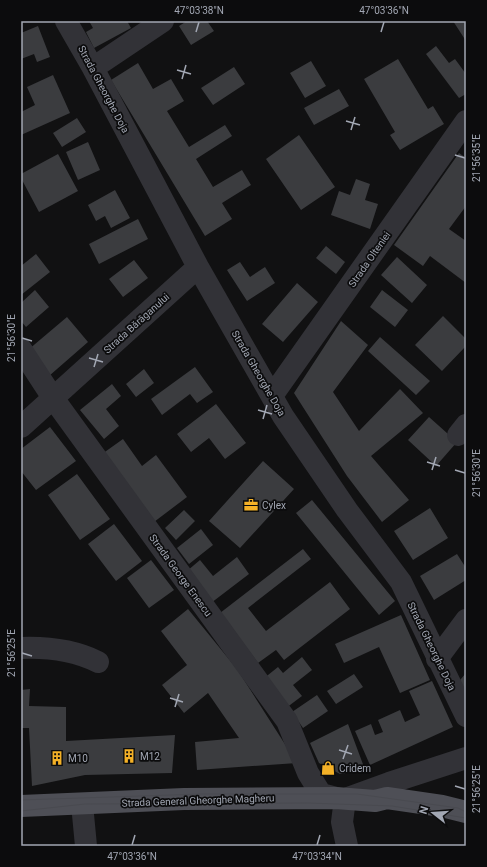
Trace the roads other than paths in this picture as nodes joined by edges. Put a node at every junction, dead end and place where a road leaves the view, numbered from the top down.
1 (66, 21) edge
2 (163, 21) edge
3 (93, 68) junction
4 (466, 121) edge
5 (198, 267) junction
6 (21, 349) edge
7 (272, 396) junction
8 (53, 398) junction
9 (21, 427) edge
10 (466, 620) edge
11 (21, 648) edge
12 (438, 659) junction
13 (98, 662) dead end
14 (466, 716) edge
15 (466, 758) edge
16 (341, 799) junction
17 (375, 801) junction
18 (82, 804) junction
19 (21, 806) edge
20 (466, 812) edge
21 (466, 825) edge
22 (86, 846) edge
23 (347, 846) edge

1 - 3 street, Strada Gheorghe Doja
2 - 3 street
3 - 5 street, Strada Gheorghe Doja
4 - 7 street, Strada Olteniei
5 - 7 street, Strada Gheorghe Doja
5 - 8 street, Strada Bărăganului
6 - 8 street, Strada George Enescu
7 - 12 street, Strada Gheorghe Doja
8 - 9 street, Strada Bărăganului
8 - 16 street, Strada George Enescu
10 - 12 street
11 - 13 street
12 - 14 street, Strada Gheorghe Doja
15 - 16 street
16 - 17 main road, Strada General Gheorghe Magheru
16 - 18 main road, Strada General Gheorghe Magheru
16 - 23 street
17 - 20 main road, Strada General Gheorghe Magheru
17 - 21 main road, Strada General Gheorghe Magheru
18 - 19 main road, Strada General Gheorghe Magheru
18 - 22 street

